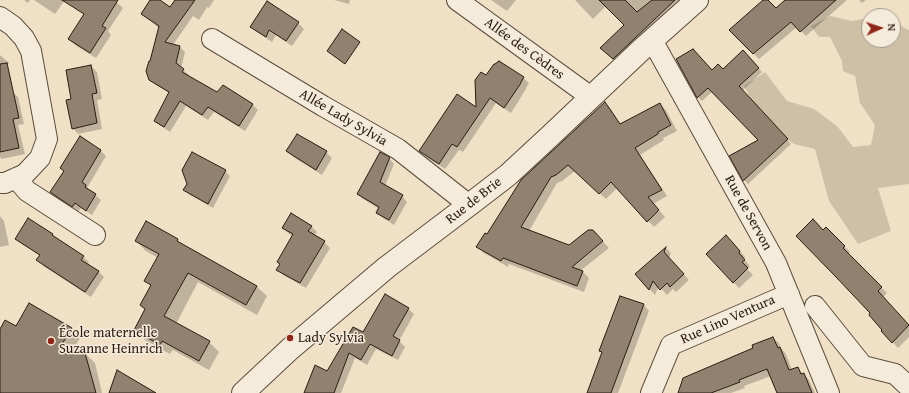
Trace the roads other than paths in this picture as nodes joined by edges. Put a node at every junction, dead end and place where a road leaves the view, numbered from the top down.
1 (457, 0) edge
2 (697, 0) edge
3 (0, 17) edge
4 (212, 39) dead end
5 (652, 40) junction
6 (591, 98) junction
7 (8, 180) edge
8 (469, 205) junction
9 (95, 235) dead end
10 (789, 294) junction
11 (815, 306) dead end
12 (909, 387) edge
13 (243, 393) edge
14 (651, 393) edge
15 (829, 393) edge

1 - 6 street, Allée des Cèdres
2 - 5 street, Rue de Brie
3 - 7 street
4 - 8 street, Allée Lady Sylvia
5 - 6 street, Rue de Brie
5 - 10 street, Rue de Servon
6 - 8 street, Rue de Brie
7 - 9 street
8 - 13 street, Rue de Brie
10 - 14 street, Rue Lino Ventura
10 - 15 street, Rue de Servon
11 - 12 street

